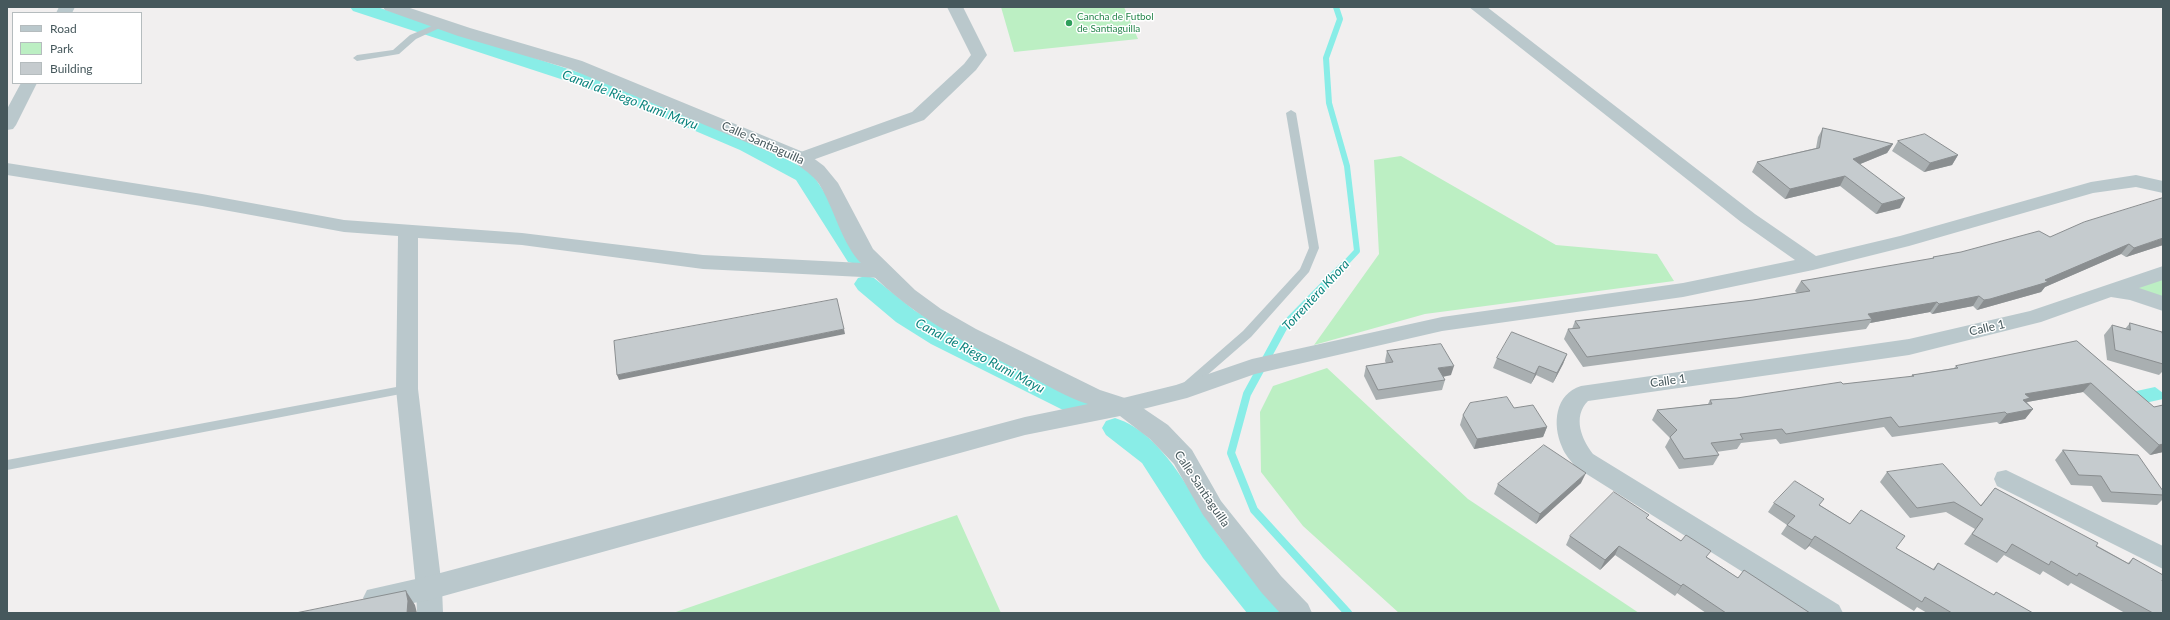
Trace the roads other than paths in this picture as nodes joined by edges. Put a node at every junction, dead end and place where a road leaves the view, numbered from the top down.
1 (390, 7) edge
2 (954, 7) edge
3 (1477, 7) edge
4 (442, 25) junction
5 (357, 58) dead end
6 (28, 84) edge
7 (1291, 113) dead end
8 (7, 126) edge
9 (801, 158) junction
10 (7, 169) edge
11 (2163, 187) edge
12 (408, 232) junction
13 (1813, 263) junction
14 (882, 271) junction
15 (2163, 273) edge
16 (2110, 290) junction
17 (2163, 304) edge
18 (407, 389) junction
19 (1179, 392) junction
20 (1123, 406) junction
21 (7, 466) edge
22 (2006, 479) dead end
23 (2163, 558) edge
24 (430, 601) edge
25 (352, 603) edge
26 (1298, 613) edge
27 (1830, 613) edge

1 - 4 street, Calle Santiaguilla
2 - 9 street
3 - 13 street
4 - 5 lane
4 - 9 street, Calle Santiaguilla
6 - 8 street
7 - 19 lane
9 - 14 street, Calle Santiaguilla
10 - 12 street
11 - 13 street
12 - 14 street
12 - 18 street
13 - 19 street
14 - 20 street, Calle Santiaguilla
15 - 16 street, Calle 1
16 - 17 street, Calle 1
16 - 27 street, Calle 1
18 - 21 lane
18 - 24 street
19 - 20 street
20 - 24 street
20 - 26 street, Calle Santiaguilla
22 - 23 street
24 - 25 street

